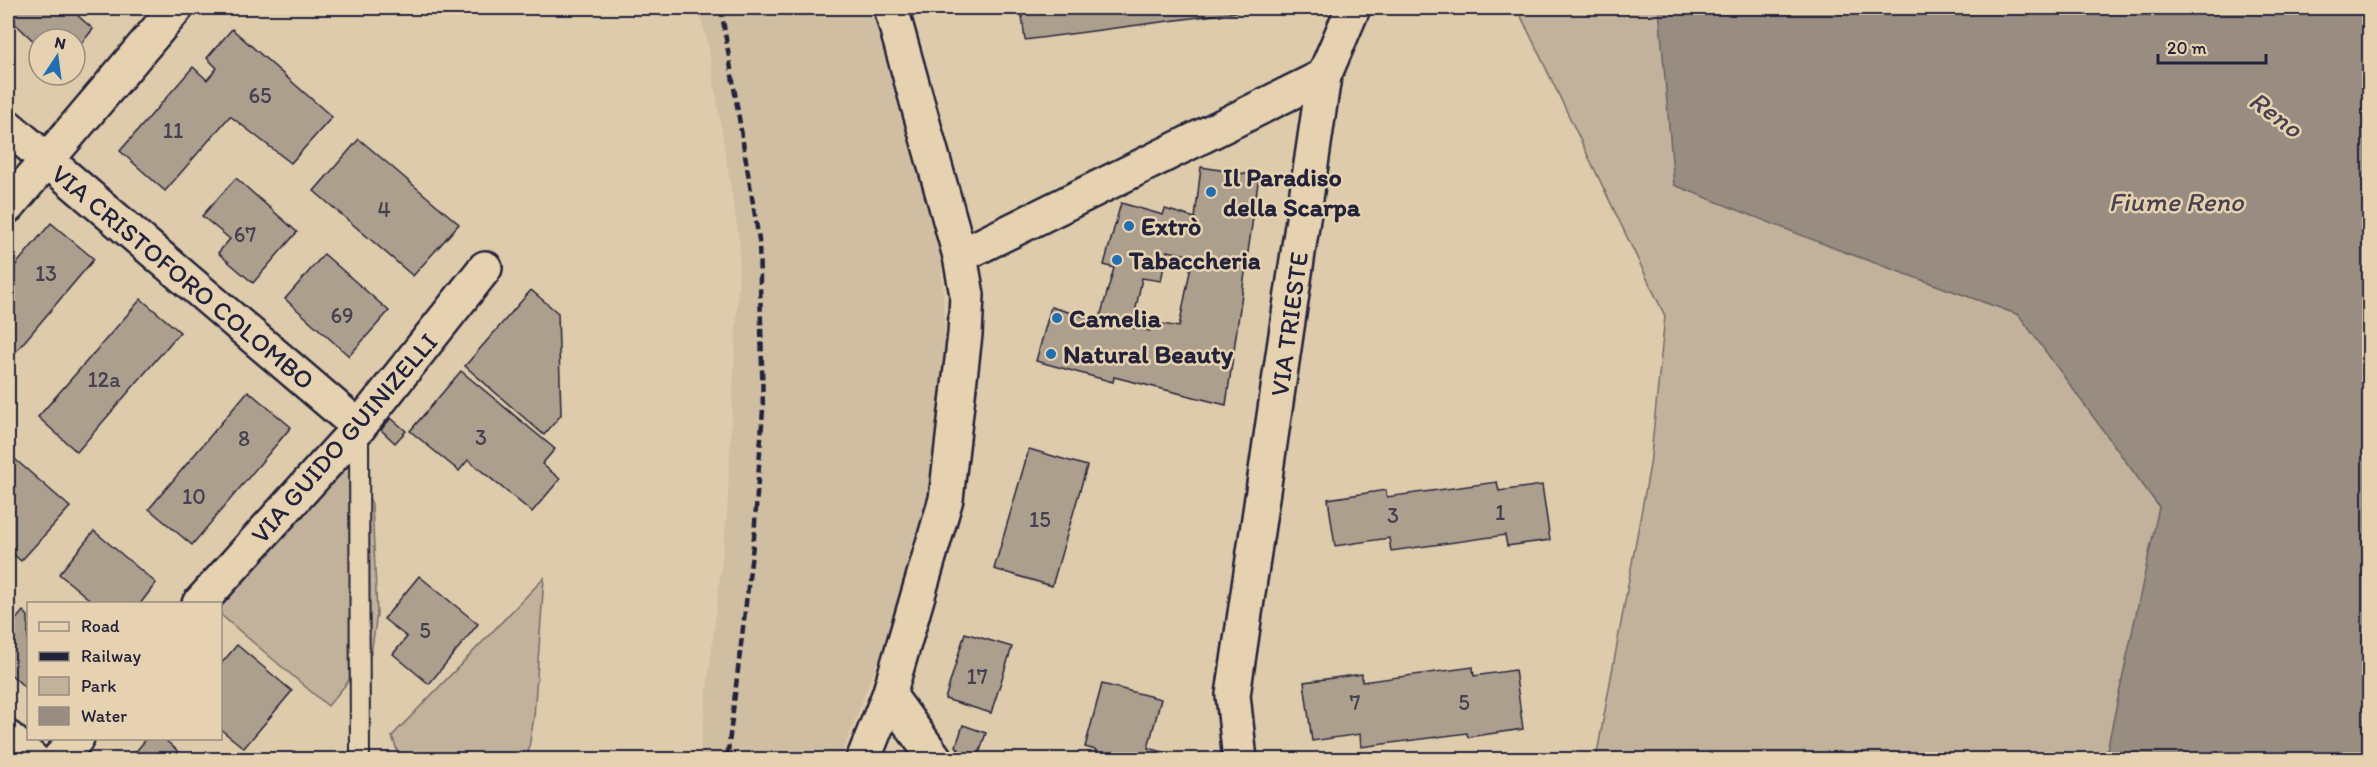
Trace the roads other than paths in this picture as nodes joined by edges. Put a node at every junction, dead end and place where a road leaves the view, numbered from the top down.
1 (176, 8) edge
2 (891, 8) edge
3 (1353, 8) edge
4 (1324, 76) junction
5 (8, 127) edge
6 (46, 160) junction
7 (8, 206) edge
8 (960, 256) junction
9 (485, 268) dead end
10 (359, 427) junction
11 (200, 602) edge
12 (889, 695) junction
13 (8, 738) edge
14 (75, 740) edge
15 (33, 759) edge
16 (58, 759) edge
17 (360, 759) edge
18 (863, 759) edge
19 (936, 759) edge
20 (1240, 759) edge

1 - 6 street
2 - 8 street
3 - 4 street, VIA TRIESTE
4 - 8 street
4 - 20 street, VIA TRIESTE
5 - 6 street, VIA CRISTOFORO COLOMBO
6 - 7 street
6 - 10 street, VIA CRISTOFORO COLOMBO
8 - 12 street
9 - 10 street, VIA GUIDO GUINIZELLI
10 - 11 street, VIA GUIDO GUINIZELLI
10 - 17 lane
12 - 18 street
12 - 19 street
13 - 15 street
14 - 16 street

